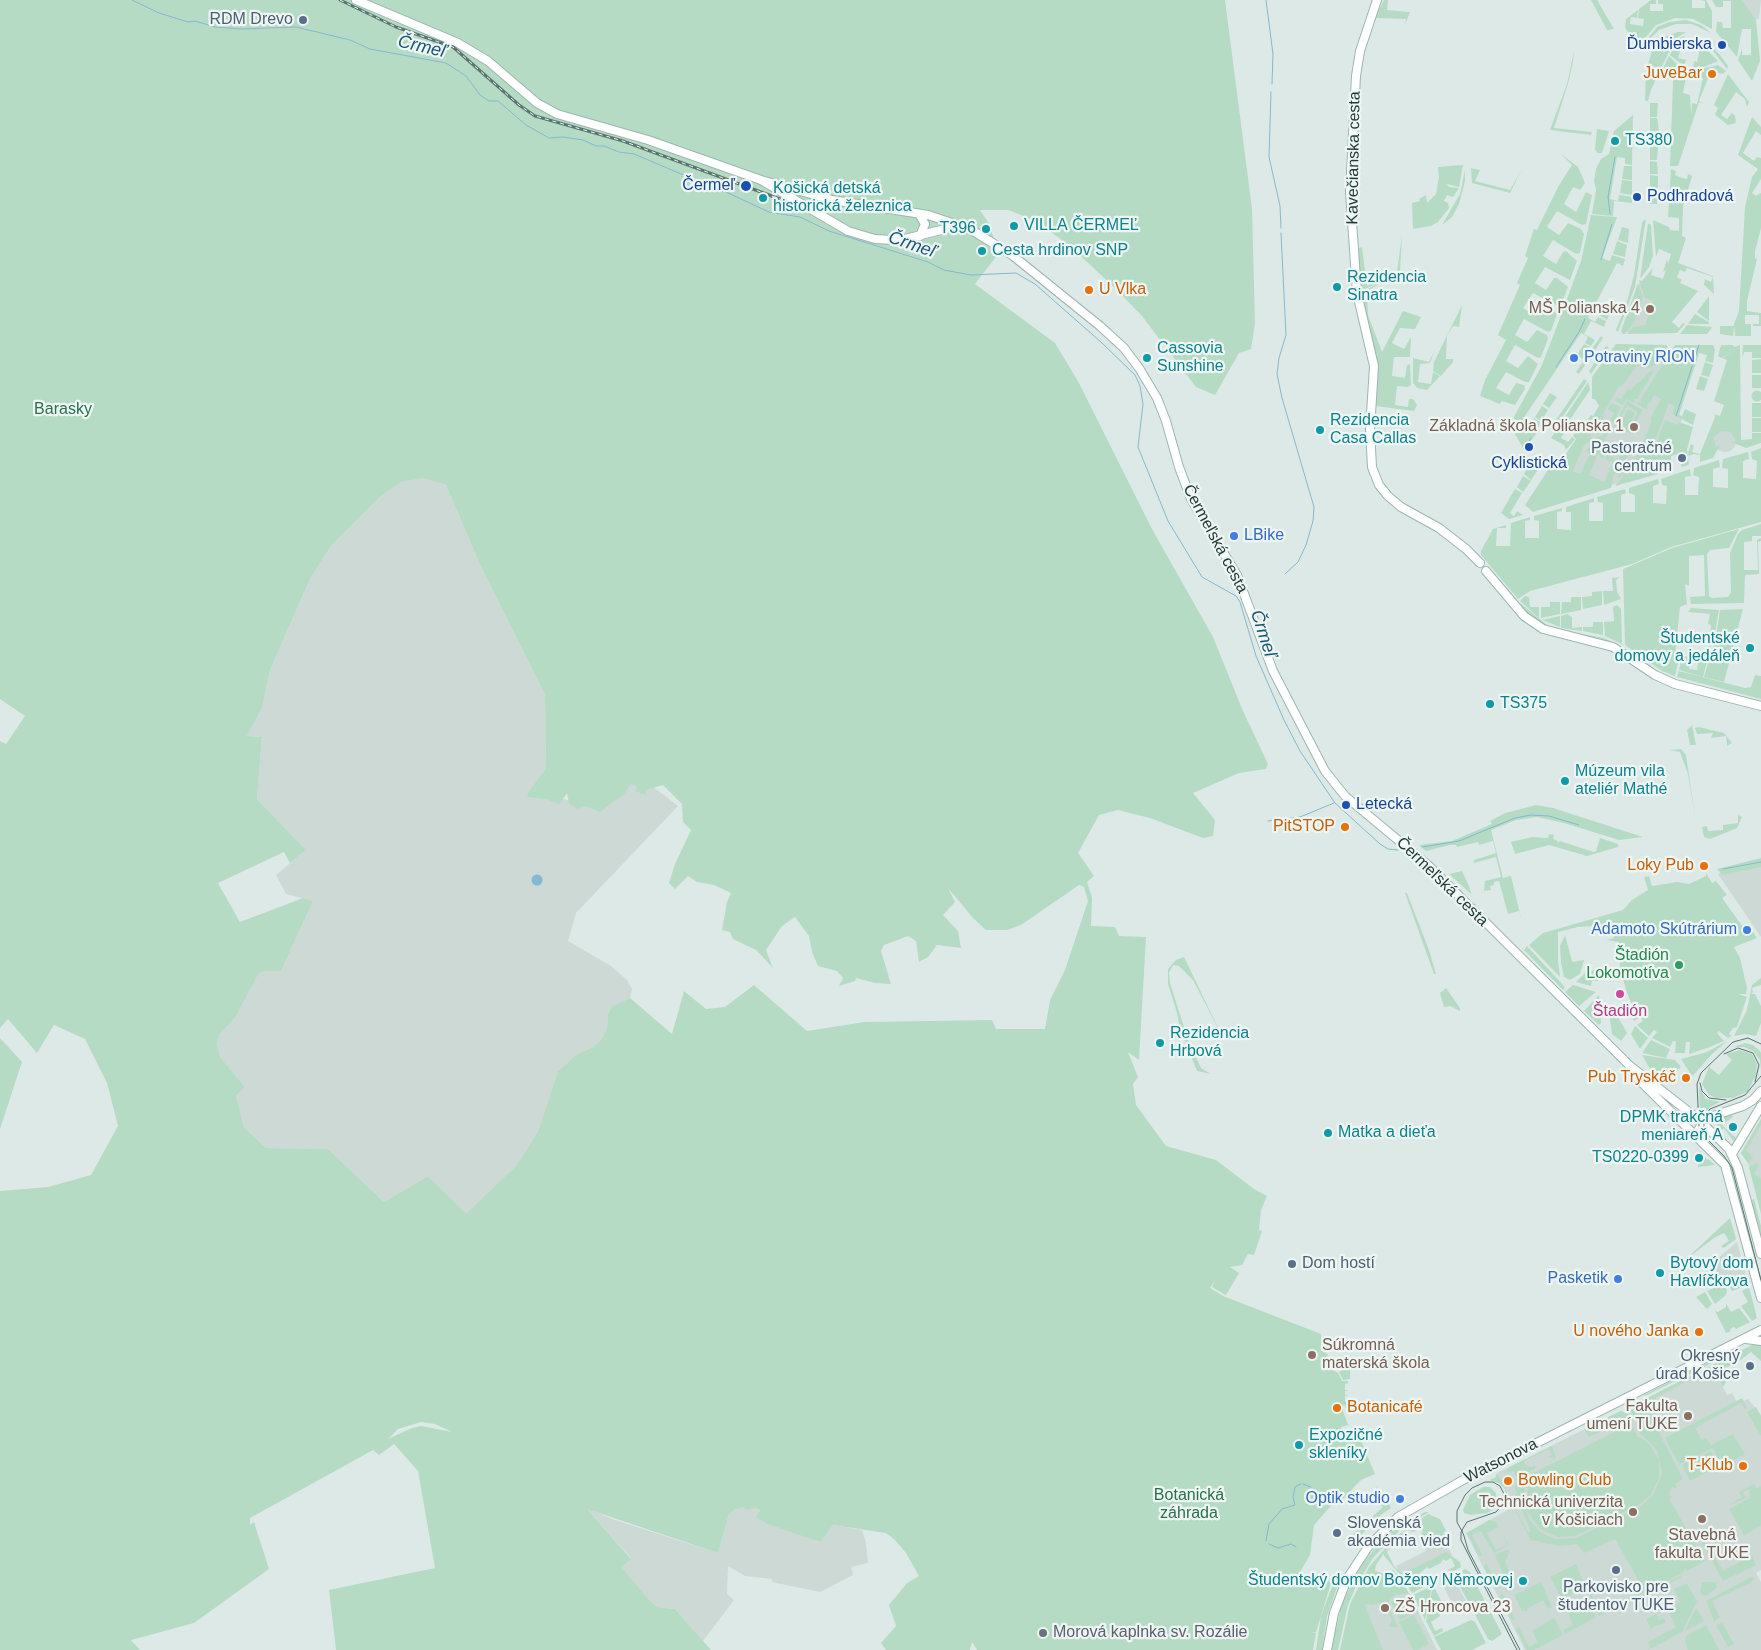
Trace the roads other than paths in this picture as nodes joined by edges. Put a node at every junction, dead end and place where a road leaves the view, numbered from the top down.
1 (356, 0) edge
2 (1377, 0) edge
3 (761, 180) junction
4 (798, 192) junction
5 (790, 196) junction
6 (919, 214) junction
7 (970, 229) junction
8 (920, 236) junction
9 (1480, 563) dead end
10 (1486, 571) dead end
11 (1761, 706) edge
12 (1630, 1066) junction
13 (1761, 1091) edge
14 (1761, 1106) edge
15 (1701, 1122) junction
16 (1696, 1135) junction
17 (1732, 1154) junction
18 (1761, 1254) edge
19 (1761, 1298) edge
20 (1761, 1330) edge
21 (1744, 1339) junction
22 (1761, 1341) edge
23 (1327, 1650) edge

1 - 3 main road
2 - 9 main road, Kavečianska cesta
3 - 4 main road, Čermeľská cesta
3 - 5 main road
4 - 5 main road
4 - 6 main road, Čermeľská cesta
5 - 8 main road
6 - 7 main road, Čermeľská cesta
6 - 8 main road
7 - 8 main road
7 - 12 main road, Čermeľská cesta
10 - 11 main road
12 - 15 main road, Čermeľská cesta
12 - 16 main road, Čermeľská cesta
13 - 15 main road
14 - 17 main road
15 - 16 main road
15 - 17 main road, Čermeľská cesta
16 - 19 main road, Čermeľská cesta
17 - 18 main road
20 - 21 main road, Watsonova
21 - 22 main road
21 - 23 main road, Watsonova

